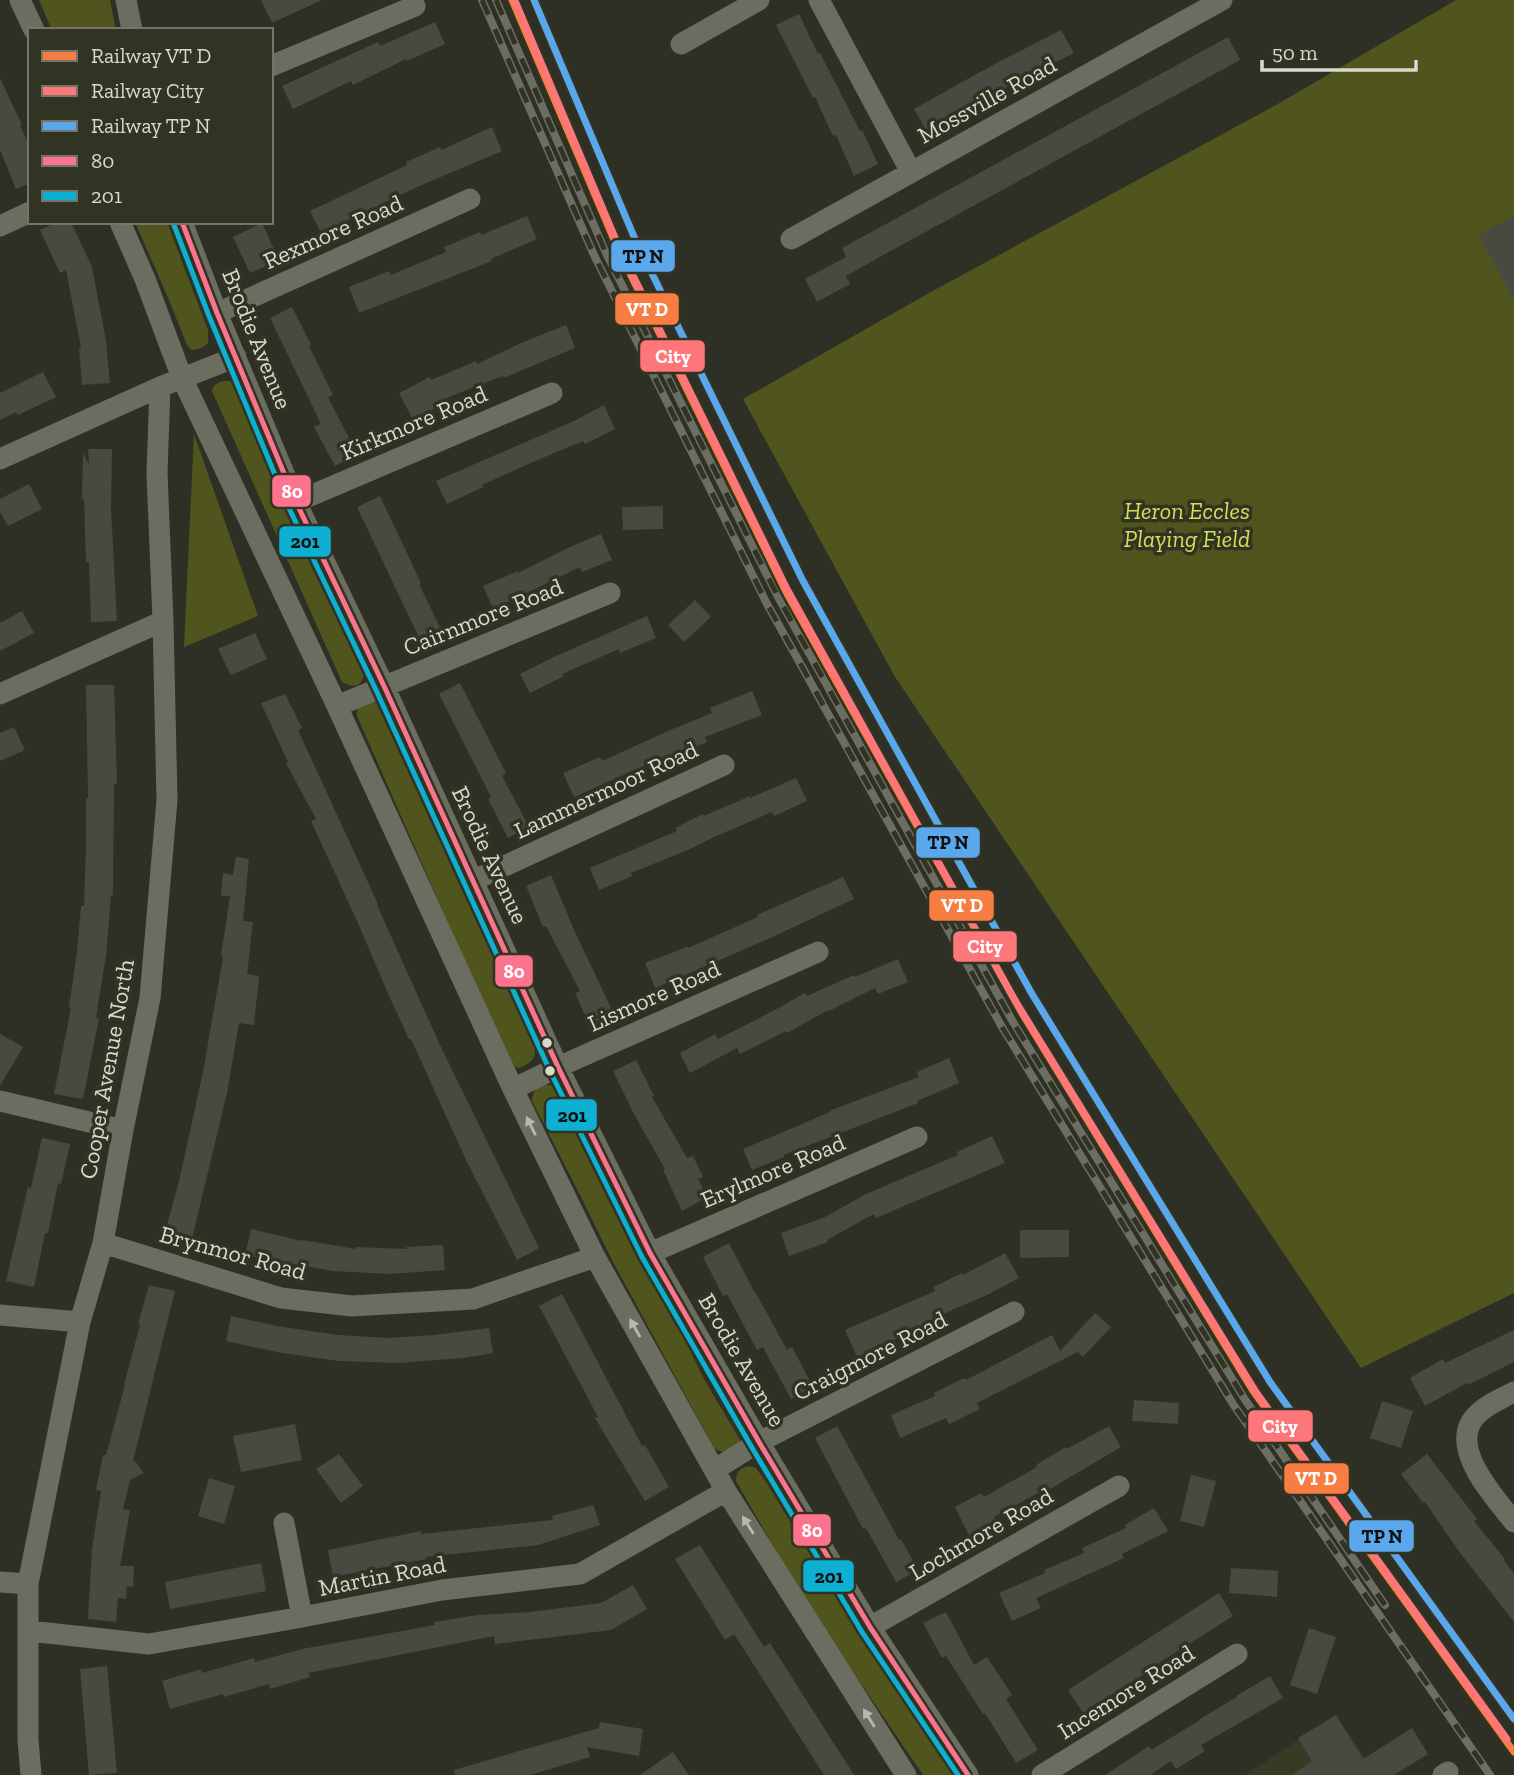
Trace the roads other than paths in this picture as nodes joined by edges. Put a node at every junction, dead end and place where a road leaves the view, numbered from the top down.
1 (20, 0) edge
2 (126, 0) edge
3 (759, 0) edge
4 (819, 0) edge
5 (1222, 0) edge
6 (415, 6) dead end
7 (33, 28) edge
8 (132, 28) edge
9 (681, 44) dead end
10 (273, 65) edge
11 (911, 172) junction
12 (470, 200) dead end
13 (28, 213) edge
14 (121, 224) edge
15 (183, 224) edge
16 (0, 226) edge
17 (791, 239) dead end
18 (217, 313) junction
19 (236, 357) junction
20 (182, 379) junction
21 (160, 387) junction
22 (552, 393) dead end
23 (0, 459) edge
24 (296, 502) junction
25 (610, 593) dead end
26 (163, 621) junction
27 (384, 686) junction
28 (0, 694) edge
29 (337, 706) junction
30 (724, 765) dead end
31 (472, 881) junction
32 (818, 952) dead end
33 (558, 1067) junction
34 (513, 1089) junction
35 (0, 1101) edge
36 (123, 1130) junction
37 (917, 1138) dead end
38 (103, 1243) junction
39 (650, 1253) junction
40 (595, 1257) junction
41 (1014, 1312) dead end
42 (0, 1315) edge
43 (80, 1322) junction
44 (1514, 1392) edge
45 (759, 1443) junction
46 (714, 1470) junction
47 (1119, 1486) dead end
48 (726, 1491) junction
49 (1514, 1522) edge
50 (284, 1523) dead end
51 (0, 1582) edge
52 (28, 1584) junction
53 (302, 1617) junction
54 (870, 1627) junction
55 (29, 1631) junction
56 (1237, 1654) dead end
57 (31, 1775) edge
58 (906, 1775) edge
59 (968, 1775) edge
60 (1042, 1775) edge

1 - 7 street
2 - 8 street
3 - 9 street
4 - 11 street, Mossville Road
5 - 11 street, Mossville Road
6 - 10 street
11 - 17 street
12 - 18 street, Rexmore Road
13 - 16 street
14 - 20 street
15 - 18 street, Brodie Avenue
18 - 19 street, Brodie Avenue
19 - 20 street
19 - 24 street, Brodie Avenue
20 - 21 street
20 - 29 street
21 - 23 street
21 - 26 street, Cooper Avenue North
22 - 24 street, Kirkmore Road
24 - 27 street, Brodie Avenue
25 - 27 street, Cairnmore Road
26 - 28 street
26 - 36 street, Cooper Avenue North
27 - 29 street, Cairnmore Road
27 - 31 street, Brodie Avenue
29 - 34 street
30 - 31 street, Lammermoor Road
31 - 33 street, Brodie Avenue
32 - 33 street, Lismore Road
33 - 34 street, Lismore Road
33 - 39 street, Brodie Avenue
40 -> 34 street
35 - 36 street
36 - 38 street, Cooper Avenue North
37 - 39 street, Erylmore Road
38 - 40 street, Brynmor Road
38 - 43 street, Cooper Avenue North
39 - 45 street, Brodie Avenue
46 -> 40 street
41 - 45 street, Craigmore Road
42 - 43 street
43 - 52 street, Cooper Avenue North
44 - 49 street
45 - 46 street, Craigmore Road
45 - 54 street, Brodie Avenue
46 - 48 street
47 - 54 street, Lochmore Road
48 - 53 street, Martin Road
58 -> 48 street
50 - 53 street
51 - 52 street
52 - 55 street, Cooper Avenue North
53 - 55 street, Martin Road
54 - 59 street, Brodie Avenue
55 - 57 street, Cooper Avenue North
56 - 60 street, Incemore Road

